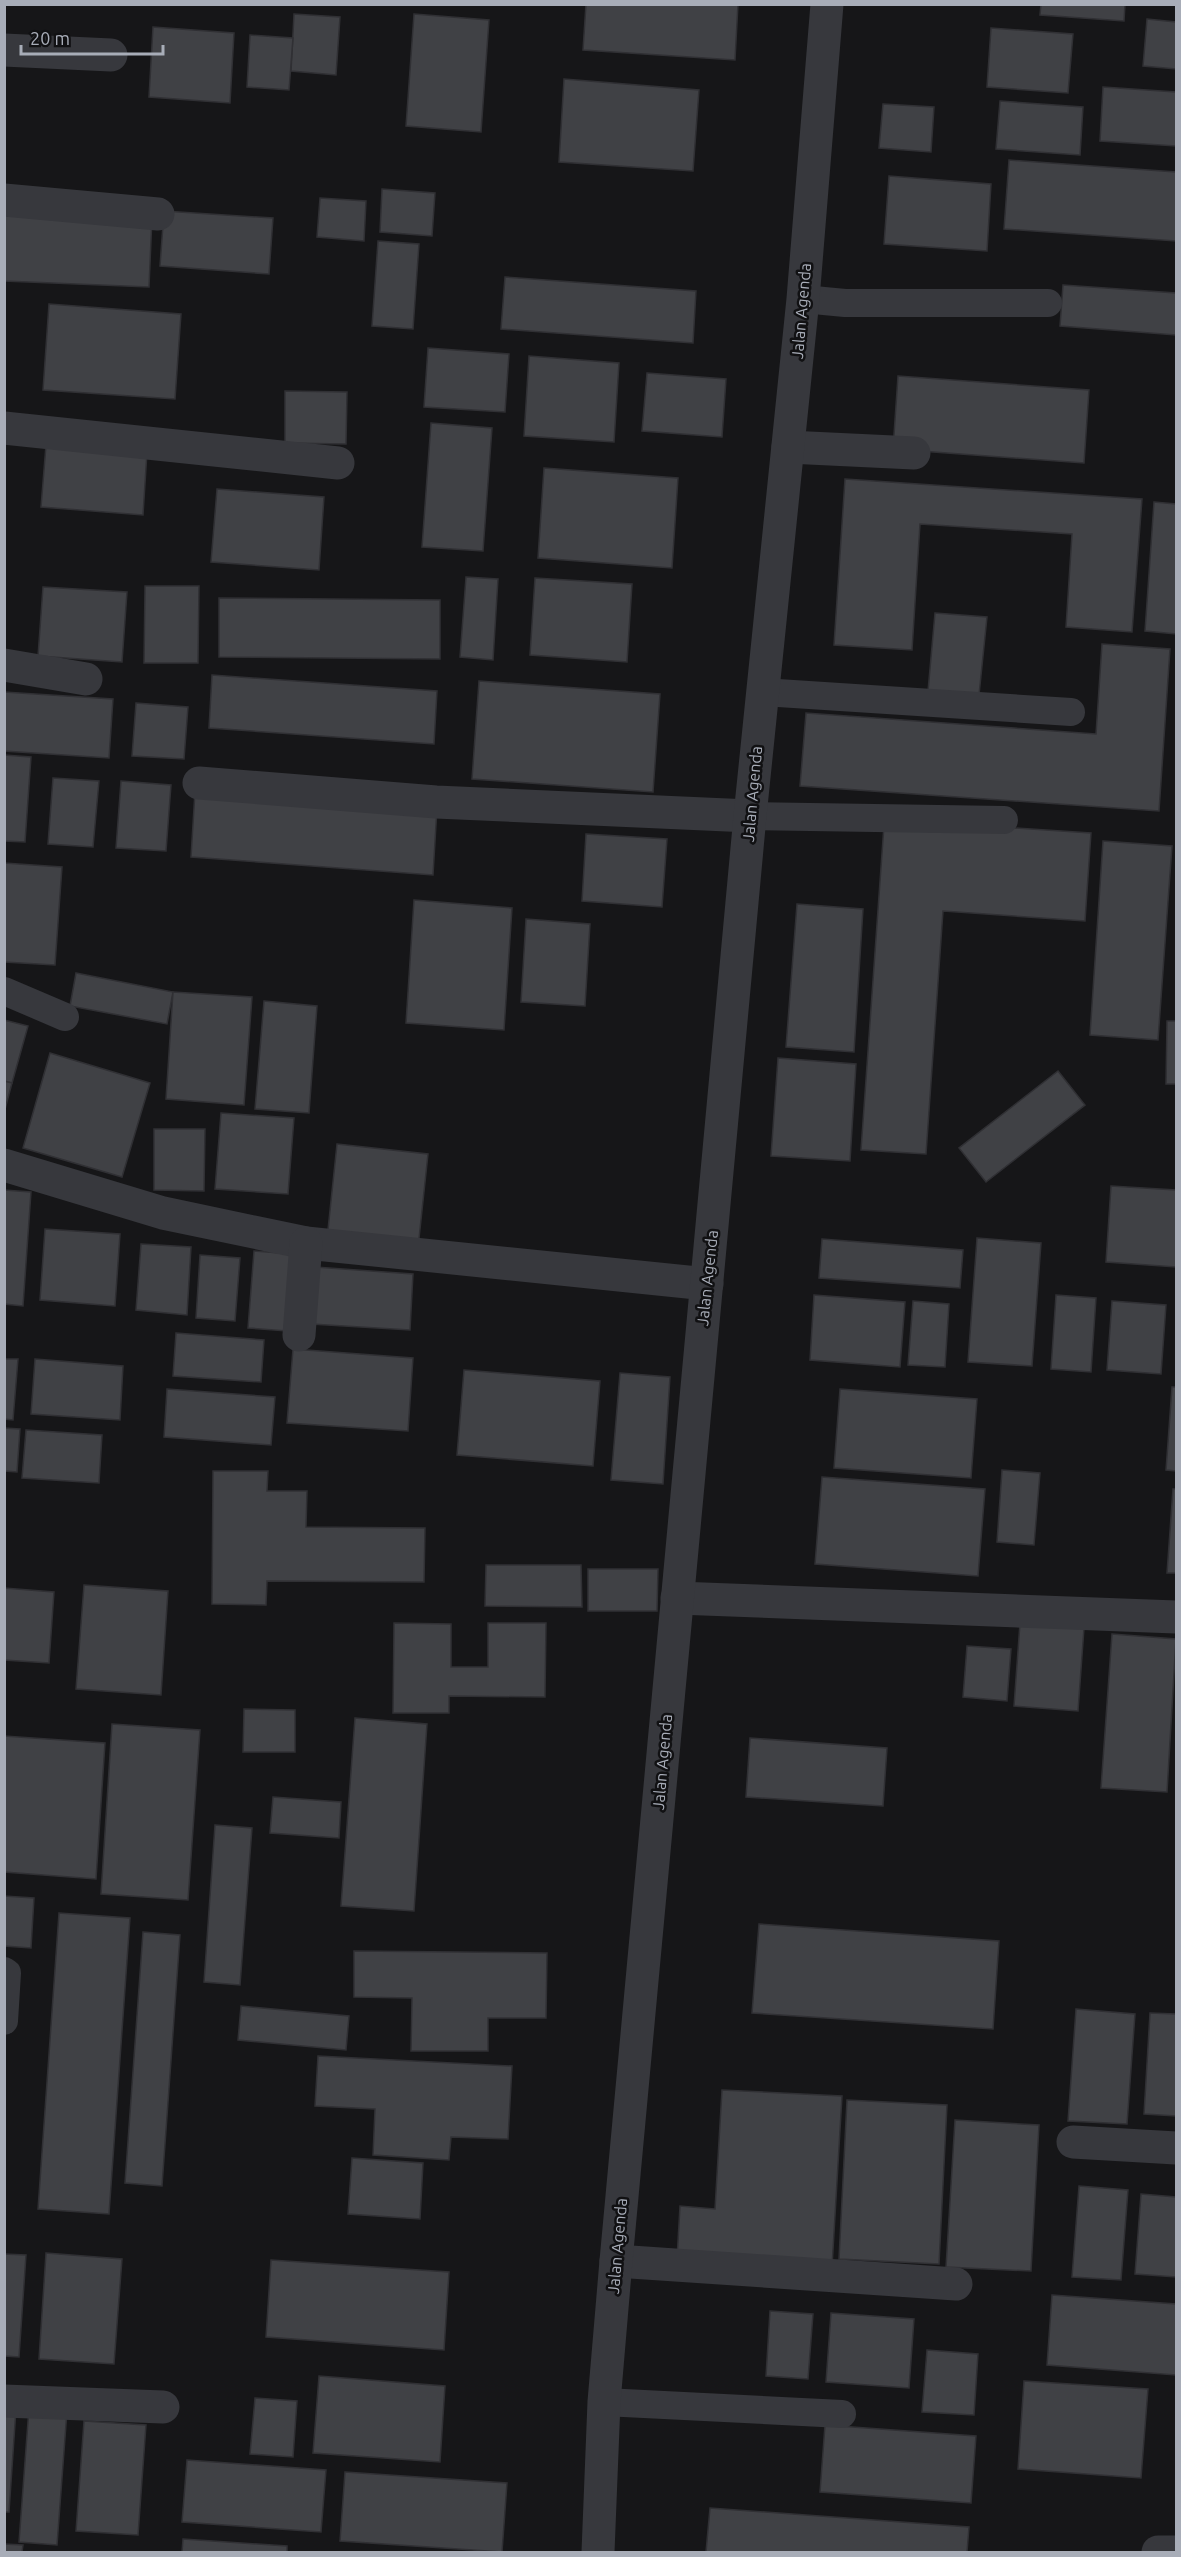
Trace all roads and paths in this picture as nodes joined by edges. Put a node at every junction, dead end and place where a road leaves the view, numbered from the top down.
1 (827, 4) edge
2 (4, 50) edge
3 (111, 55) dead end
4 (4, 200) edge
5 (158, 214) dead end
6 (803, 299) junction
7 (1048, 303) dead end
8 (4, 428) edge
9 (788, 447) junction
10 (914, 453) dead end
11 (338, 464) dead end
12 (4, 664) edge
13 (86, 678) dead end
14 (762, 692) junction
15 (1071, 712) dead end
16 (199, 783) dead end
17 (750, 816) junction
18 (1004, 820) dead end
19 (4, 991) edge
20 (65, 1017) dead end
21 (4, 1165) edge
22 (306, 1243) junction
23 (707, 1284) junction
24 (299, 1335) dead end
25 (677, 1598) junction
26 (1176, 1617) edge
27 (4, 1971) edge
28 (4, 2021) edge
29 (1073, 2142) dead end
30 (1176, 2148) edge
31 (616, 2261) junction
32 (956, 2284) dead end
33 (4, 2401) edge
34 (604, 2402) junction
35 (163, 2407) dead end
36 (842, 2414) dead end
37 (1176, 2552) edge
38 (598, 2553) edge
39 (1158, 2553) edge

1 - 6 street, Jalan Agenda
2 - 3 street
4 - 5 street
6 - 7 lane
6 - 9 street, Jalan Agenda
8 - 11 street
9 - 10 street
9 - 14 street, Jalan Agenda
12 - 13 street
14 - 15 lane
14 - 17 street, Jalan Agenda
16 - 17 street
17 - 18 lane
17 - 23 street, Jalan Agenda
19 - 20 lane
21 - 22 street
22 - 23 street
22 - 24 street
23 - 25 street, Jalan Agenda
25 - 26 street
25 - 31 street, Jalan Agenda
27 - 28 lane
29 - 30 street
31 - 32 street
31 - 34 street, Jalan Agenda
33 - 35 street
34 - 36 lane
34 - 38 street, Jalan Agenda
37 - 39 street

